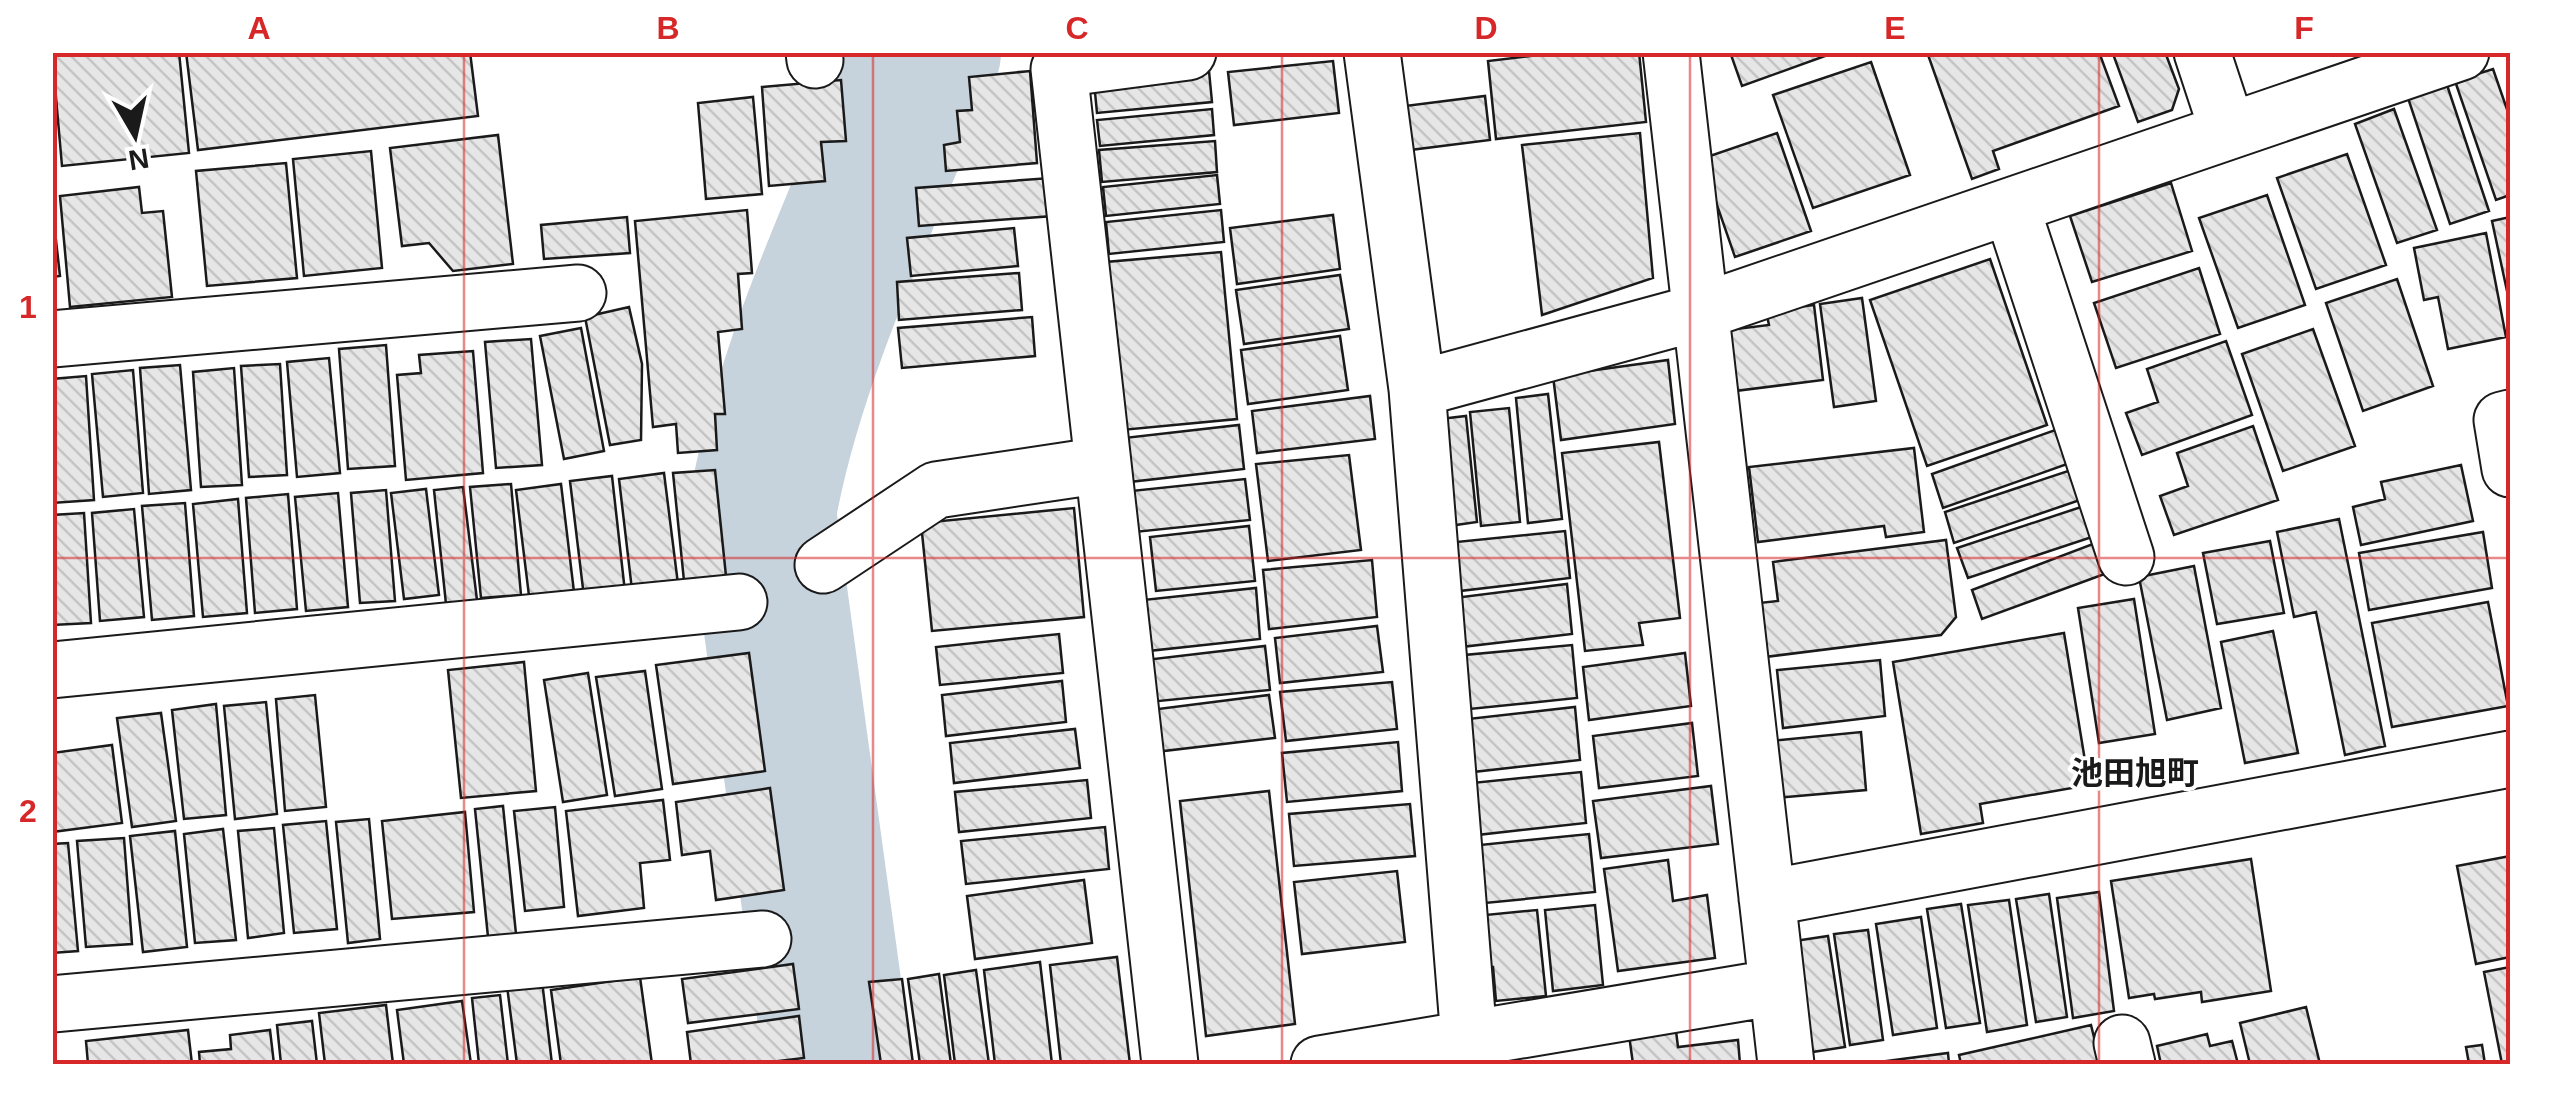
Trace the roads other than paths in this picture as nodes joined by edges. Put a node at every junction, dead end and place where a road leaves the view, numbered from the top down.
1 (1188, 52) edge
2 (1372, 52) edge
3 (1671, 52) edge
4 (2202, 52) edge
5 (2461, 52) edge
6 (2228, 131) junction
7 (2011, 206) junction
8 (578, 293) dead end
9 (1700, 312) junction
10 (52, 339) edge
11 (1417, 389) junction
12 (2510, 418) edge
13 (1104, 465) junction
14 (2510, 468) edge
15 (2126, 557) dead end
16 (822, 565) dead end
17 (739, 602) dead end
18 (52, 670) edge
19 (2510, 758) edge
20 (1766, 898) junction
21 (763, 940) dead end
22 (1777, 987) junction
23 (52, 1004) edge
24 (1470, 1052) edge
25 (1170, 1064) edge
26 (1319, 1064) edge
27 (1786, 1064) edge

1 - 13 street
2 - 11 street
3 - 9 street
4 - 6 street
5 - 6 street
6 - 7 street
7 - 9 street
7 - 15 street
8 - 10 street
9 - 11 street
9 - 20 street
11 - 24 street
12 - 14 street
13 - 16 street
13 - 25 street
17 - 18 street
19 - 20 street
20 - 22 street
21 - 23 street
22 - 24 street
22 - 27 street
24 - 26 street

